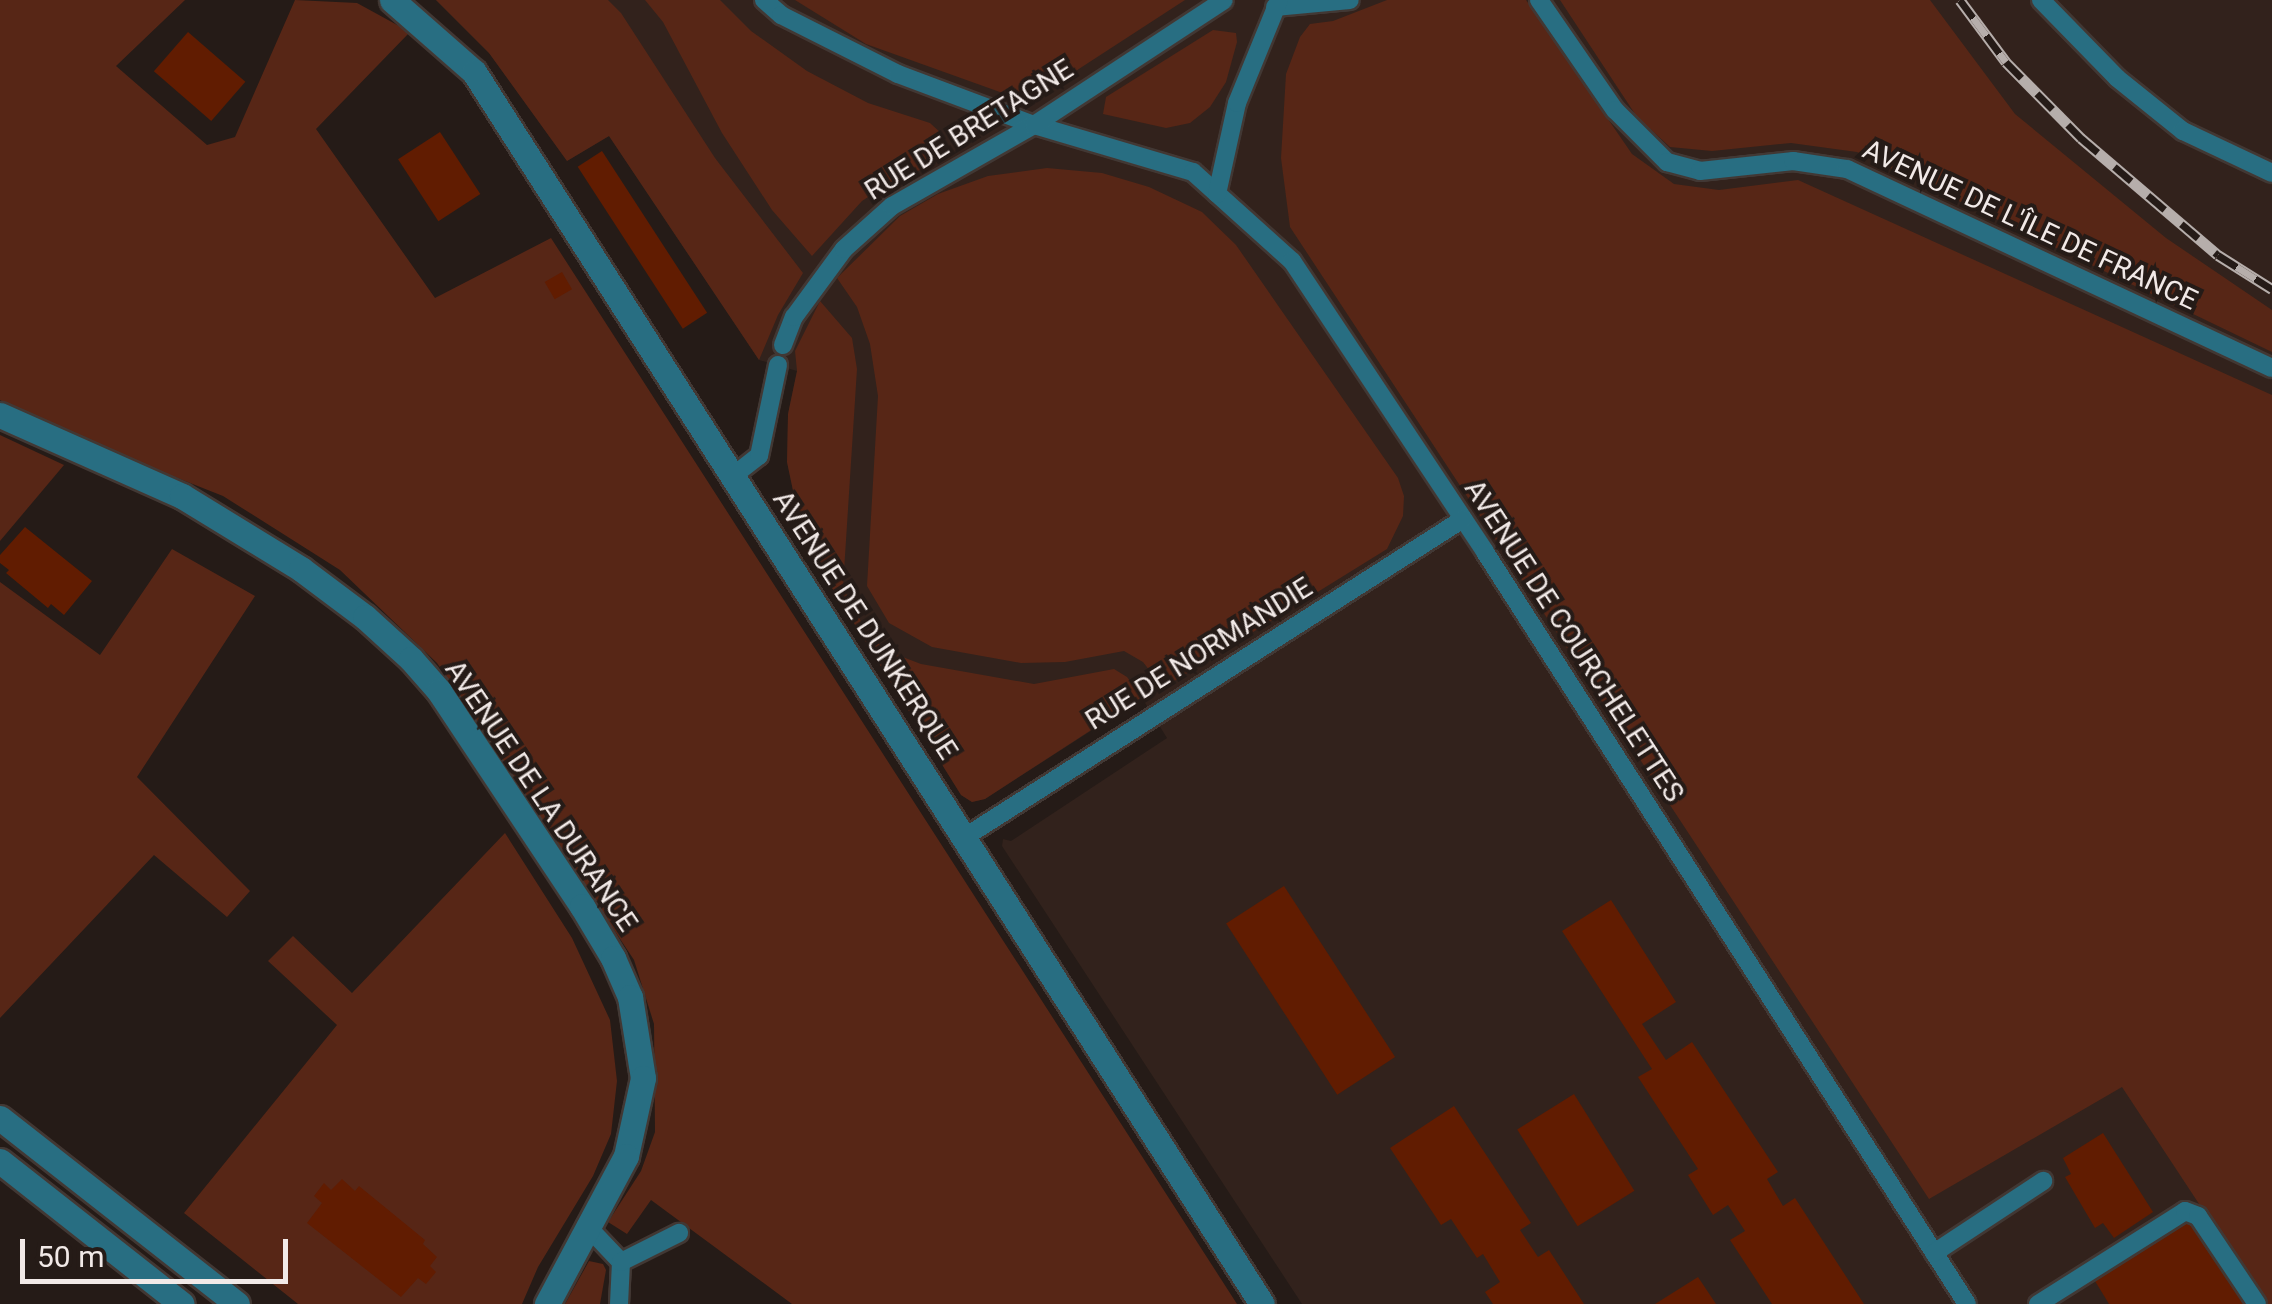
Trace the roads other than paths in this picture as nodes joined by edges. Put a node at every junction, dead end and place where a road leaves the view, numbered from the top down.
1 (392, 0) edge
2 (764, 0) edge
3 (1224, 0) edge
4 (1350, 0) edge
5 (1539, 0) edge
6 (2040, 0) edge
7 (1277, 4) edge
8 (1034, 125) junction
9 (2272, 173) edge
10 (1216, 194) junction
11 (783, 345) dead end
12 (778, 365) dead end
13 (2272, 368) edge
14 (0, 415) edge
15 (733, 476) junction
16 (1464, 519) junction
17 (965, 837) junction
18 (0, 1118) edge
19 (0, 1161) edge
20 (2043, 1182) dead end
21 (586, 1225) junction
22 (679, 1233) dead end
23 (1934, 1253) junction
24 (621, 1262) junction
25 (182, 1304) edge
26 (237, 1304) edge
27 (547, 1304) edge
28 (619, 1304) edge
29 (1262, 1304) edge
30 (1967, 1304) edge
31 (2038, 1304) edge
32 (2257, 1304) edge

1 - 15 street, AVENUE DE DUNKERQUE
2 - 8 lane, AVENUE DE COURCHELETTES
3 - 8 lane, RUE DE BRETAGNE
4 - 7 lane
5 - 13 lane, AVENUE DE L'ÎLE DE FRANCE
6 - 9 lane
7 - 10 lane
8 - 10 lane, AVENUE DE COURCHELETTES
8 - 11 lane, RUE DE BRETAGNE
10 - 16 lane, AVENUE DE COURCHELETTES
12 - 15 lane
14 - 21 street, AVENUE DE LA DURANCE
15 - 17 street, AVENUE DE DUNKERQUE
16 - 17 lane, RUE DE NORMANDIE
16 - 23 lane, AVENUE DE COURCHELETTES
17 - 29 street, AVENUE DE DUNKERQUE
18 - 26 street
19 - 25 street
20 - 23 lane
21 - 24 lane
21 - 27 street, AVENUE DE LA DURANCE
22 - 24 lane
23 - 30 lane, AVENUE DE COURCHELETTES
24 - 28 lane
31 - 32 lane

